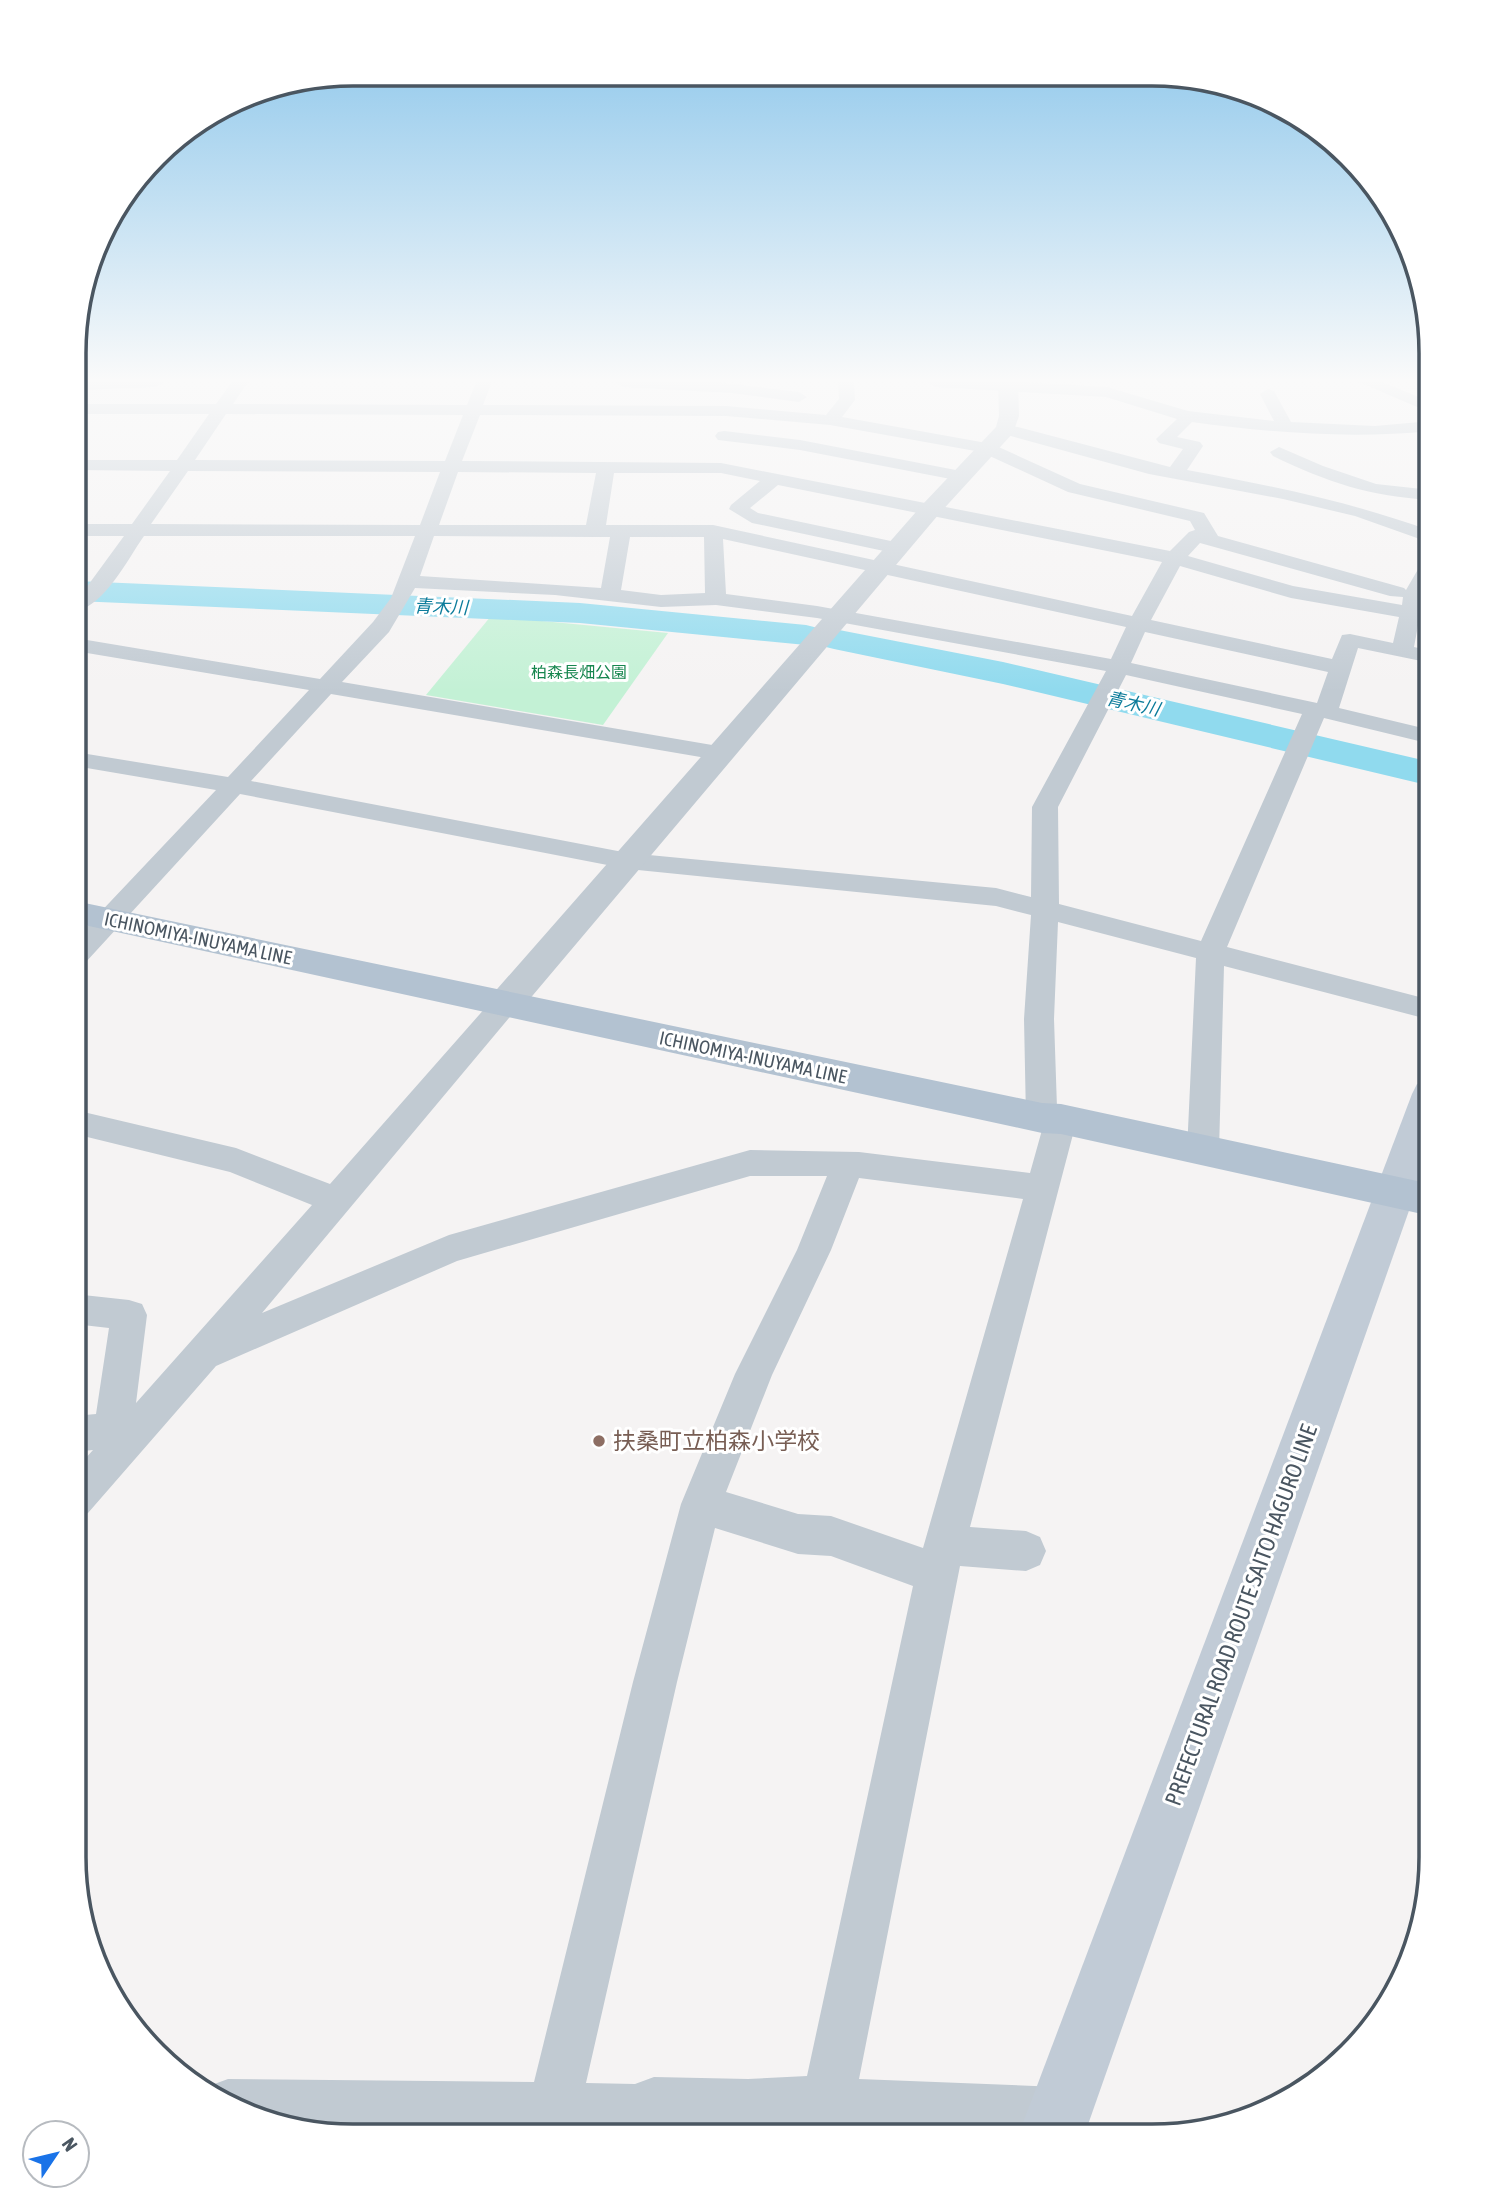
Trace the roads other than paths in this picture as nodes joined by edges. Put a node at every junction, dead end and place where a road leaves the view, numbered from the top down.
1 (169, 485) edge
2 (444, 485) edge
3 (603, 485) edge
4 (766, 485) edge
5 (810, 485) edge
6 (953, 485) edge
7 (1068, 485) edge
8 (1191, 485) edge
9 (1241, 485) edge
10 (1288, 485) edge
11 (1363, 485) edge
12 (1283, 493) junction
13 (1419, 494) edge
14 (1419, 508) edge
15 (931, 509) junction
16 (1176, 512) junction
17 (1396, 523) junction
18 (86, 530) edge
19 (139, 530) junction
20 (428, 531) junction
21 (595, 531) junction
22 (621, 531) junction
23 (713, 531) junction
24 (1419, 532) edge
25 (1210, 539) junction
26 (889, 557) junction
27 (1174, 558) junction
28 (408, 581) junction
29 (610, 596) junction
30 (86, 597) edge
31 (716, 599) junction
32 (1419, 608) edge
33 (839, 616) junction
34 (1138, 624) junction
35 (86, 646) edge
36 (1402, 651) junction
37 (1419, 655) edge
38 (1118, 667) junction
39 (1341, 668) junction
40 (324, 686) junction
41 (1319, 710) junction
42 (1419, 734) edge
43 (718, 753) junction
44 (86, 760) edge
45 (232, 785) junction
46 (628, 861) junction
47 (1045, 911) junction
48 (92, 916) edge
49 (1210, 953) junction
50 (504, 1004) junction
51 (1419, 1007) edge
52 (1052, 1118) junction
53 (86, 1125) edge
54 (1203, 1152) junction
55 (1419, 1162) edge
56 (848, 1165) junction
57 (1043, 1188) junction
58 (1413, 1196) edge
59 (337, 1200) junction
60 (86, 1310) edge
61 (204, 1354) junction
62 (125, 1429) junction
63 (86, 1433) edge
64 (86, 1483) edge
65 (701, 1504) junction
66 (1026, 1551) dead end
67 (941, 1559) junction
68 (828, 2102) junction
69 (276, 2113) edge
70 (302, 2117) edge
71 (550, 2121) edge
72 (1045, 2124) edge
73 (1055, 2124) edge

1 - 19 street
2 - 20 street
3 - 21 street
4 - 26 street
5 - 15 street
6 - 15 street
7 - 16 street
8 - 16 street
9 - 12 street
10 - 12 street
11 - 13 street
12 - 17 street
14 - 17 street
15 - 26 street
15 - 27 street
16 - 25 street
17 - 24 street
18 - 19 street
19 - 20 street
19 - 30 street
20 - 21 street
20 - 28 street
21 - 22 street
22 - 23 street
22 - 29 street
23 - 26 street
23 - 31 street
25 - 27 street
25 - 32 street
26 - 33 street
26 - 34 street
27 - 32 street
27 - 34 street
28 - 29 street
28 - 40 street
29 - 31 street
31 - 33 street
32 - 36 street
33 - 38 street
33 - 43 street
34 - 38 street
34 - 39 street
35 - 40 street
36 - 37 street
36 - 39 street
38 - 41 street
38 - 47 street
39 - 41 street
40 - 43 street
40 - 45 street
41 - 42 street
41 - 49 street
43 - 46 street
44 - 45 street
45 - 46 street
45 - 48 street
46 - 47 street
46 - 50 street
47 - 49 street
47 - 52 street
48 - 50 main road, ICHINOMIYA-INUYAMA LINE
49 - 51 street
49 - 54 street
50 - 52 main road, ICHINOMIYA-INUYAMA LINE
50 - 59 street
52 - 54 main road, ICHINOMIYA-INUYAMA LINE
52 - 57 street
53 - 59 street
54 - 58 main road, ICHINOMIYA-INUYAMA LINE
55 - 58 main road, PREFECTURAL ROAD ROUTE SAITO HAGURO LINE
56 - 57 street
56 - 61 street
56 - 65 street
57 - 67 street
58 - 73 main road, PREFECTURAL ROAD ROUTE SAITO HAGURO LINE
59 - 61 street
60 - 62 street
61 - 62 street
62 - 63 street
62 - 64 street
65 - 67 street
65 - 71 street
66 - 67 street
67 - 68 street
68 - 71 street
68 - 72 street
69 - 70 street
70 - 71 street

